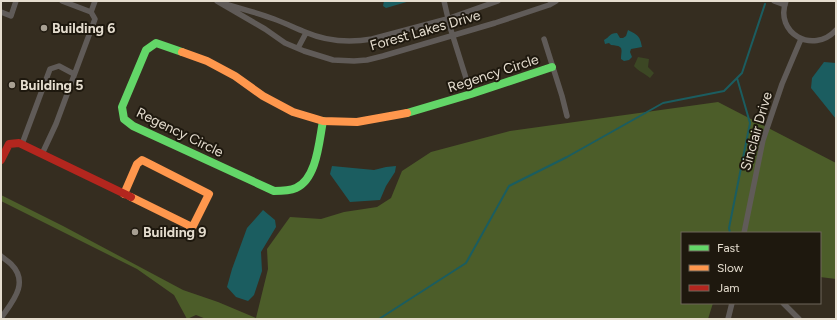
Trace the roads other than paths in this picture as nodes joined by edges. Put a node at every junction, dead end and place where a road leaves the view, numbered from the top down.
1 (16, 1) edge
2 (62, 1) edge
3 (95, 1) edge
4 (217, 1) edge
5 (444, 1) edge
6 (498, 1) edge
7 (556, 1) edge
8 (774, 1) edge
9 (785, 3) edge
10 (1, 12) edge
11 (92, 12) junction
12 (447, 19) junction
13 (836, 30) edge
14 (306, 33) junction
15 (452, 35) junction
16 (544, 39) dead end
17 (801, 39) junction
18 (298, 48) junction
19 (552, 67) junction
20 (74, 74) junction
21 (471, 94) junction
22 (567, 116) dead end
23 (323, 120) junction
24 (22, 144) junction
25 (42, 154) junction
26 (1, 160) edge
27 (124, 194) junction
28 (744, 232) edge
29 (1, 256) edge
30 (732, 304) edge
31 (784, 304) edge
32 (1, 318) edge
33 (728, 319) edge
34 (799, 319) edge

1 - 10 street
2 - 11 street
3 - 11 street
4 - 14 street, Forest Lakes Drive
4 - 18 street, Forest Lakes Drive
5 - 12 street
6 - 12 street, Forest Lakes Drive
7 - 15 street, Forest Lakes Drive
8 - 9 street
9 - 17 street
11 - 20 street
12 - 14 street, Forest Lakes Drive
12 - 15 street
13 - 17 street
14 - 18 street
15 - 18 street, Forest Lakes Drive
15 - 21 street
16 - 19 street
17 - 28 street, Sinclair Drive
19 - 21 street, Regency Circle
19 - 22 street
20 - 24 street
20 - 25 street
21 - 23 street, Regency Circle
23 - 23 street, Regency Circle
24 - 25 street
24 - 26 street
25 - 27 street
27 - 27 street
29 - 32 street
30 - 33 street
31 - 34 street

